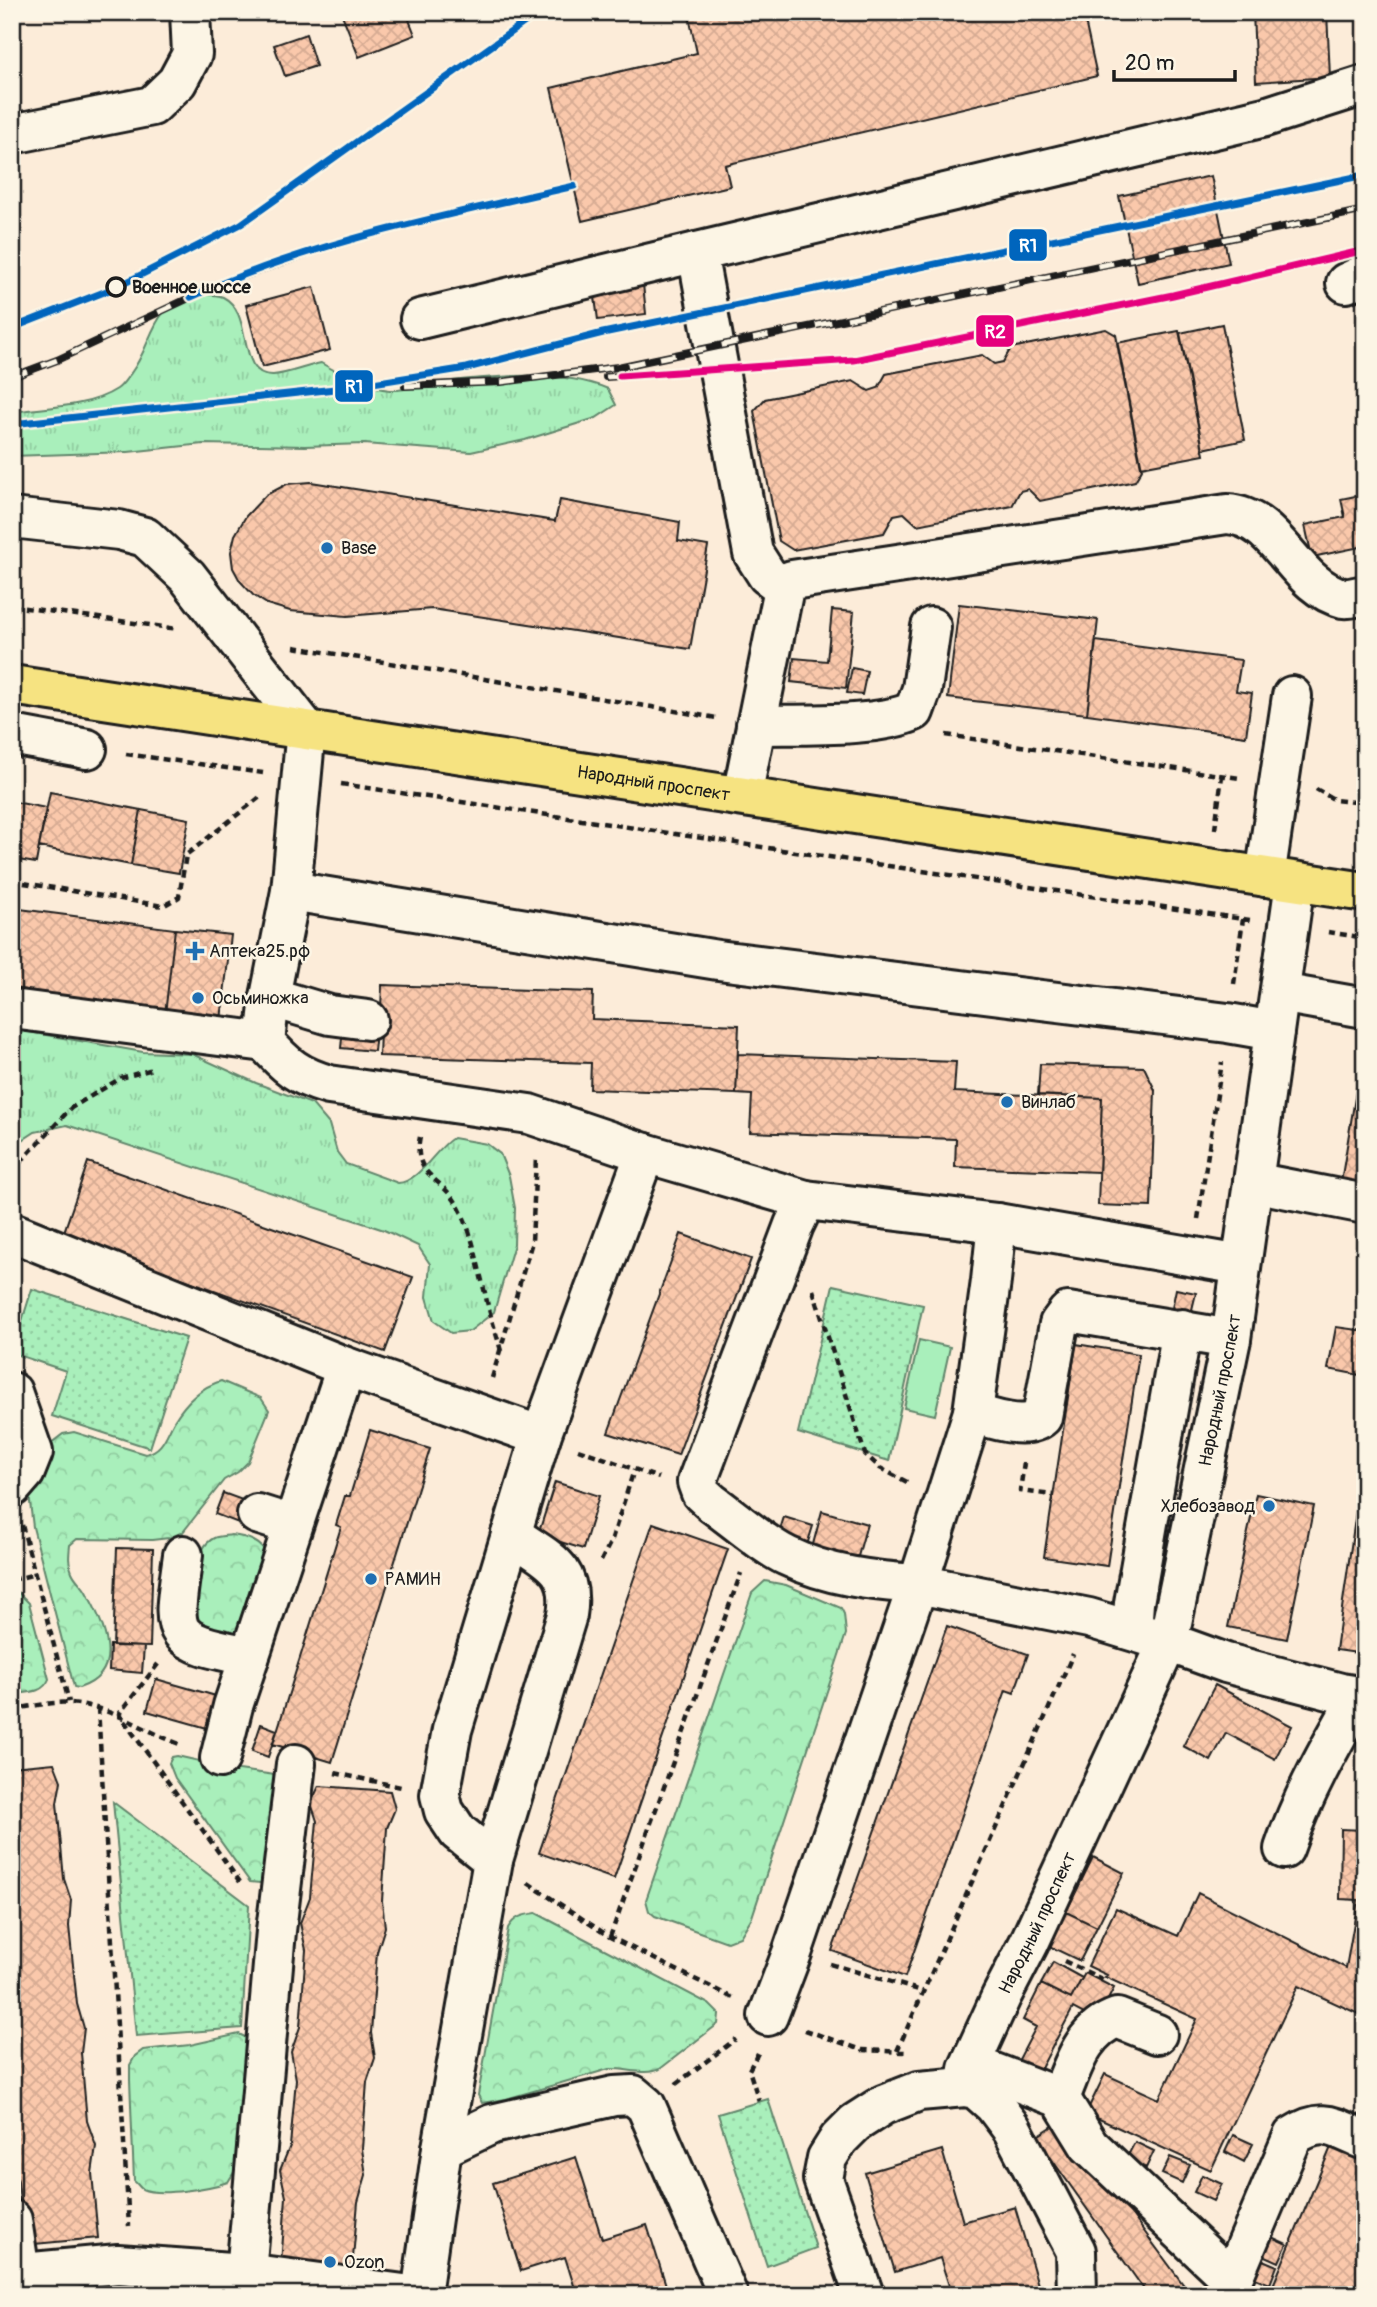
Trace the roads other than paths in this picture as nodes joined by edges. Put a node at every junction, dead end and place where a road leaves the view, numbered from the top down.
1 (190, 12) edge
2 (1365, 85) edge
3 (12, 134) edge
4 (697, 252) junction
5 (420, 318) dead end
6 (12, 518) edge
7 (784, 589) junction
8 (1365, 595) edge
9 (931, 627) dead end
10 (12, 685) edge
11 (75, 695) junction
12 (1292, 696) dead end
13 (756, 725) junction
14 (306, 729) junction
15 (12, 735) edge
16 (742, 796) junction
17 (1280, 880) junction
18 (290, 891) junction
19 (1365, 892) edge
20 (1280, 993) junction
21 (270, 997) junction
22 (1365, 1008) edge
23 (12, 1009) edge
24 (368, 1020) dead end
25 (1274, 1031) junction
26 (265, 1042) junction
27 (645, 1153) junction
28 (1253, 1182) junction
29 (806, 1200) junction
30 (1365, 1204) edge
31 (997, 1223) junction
32 (12, 1232) edge
33 (1241, 1265) junction
34 (1182, 1329) junction
35 (1231, 1339) junction
36 (346, 1367) junction
37 (12, 1392) edge
38 (973, 1412) junction
39 (541, 1436) junction
40 (12, 1487) edge
41 (511, 1534) junction
42 (183, 1555) dead end
43 (918, 1584) junction
44 (1132, 1630) junction
45 (1168, 1642) junction
46 (250, 1656) junction
47 (1362, 1696) edge
48 (220, 1758) dead end
49 (296, 1764) dead end
50 (1284, 1849) dead end
51 (493, 1860) junction
52 (768, 2016) road end
53 (1157, 2034) dead end
54 (968, 2076) junction
55 (1060, 2098) junction
56 (1365, 2140) edge
57 (442, 2148) junction
58 (12, 2220) edge
59 (246, 2273) junction
60 (16, 2274) edge
61 (1228, 2287) edge
62 (411, 2295) edge
63 (421, 2295) edge
64 (728, 2295) edge
65 (864, 2295) edge
66 (1077, 2295) edge

1 - 3 street
2 - 4 street
4 - 5 street
4 - 7 street
6 - 14 street
7 - 8 street
7 - 13 street
9 - 13 street
10 - 11 main road, Народный проспект
11 - 14 main road, Народный проспект
11 - 15 street
12 - 17 street
13 - 16 street
14 - 16 main road, Народный проспект
14 - 18 street
16 - 17 main road, Народный проспект
17 - 19 main road, Народный проспект
17 - 20 street, Народный проспект
18 - 21 street
18 - 25 street
20 - 22 street
20 - 25 street, Народный проспект
21 - 24 street
21 - 26 street
23 - 26 street
25 - 28 street, Народный проспект
26 - 27 street
27 - 29 street
27 - 39 street
28 - 30 street
28 - 33 street, Народный проспект
29 - 31 street
29 - 43 street
31 - 33 street
31 - 38 street
32 - 36 street
33 - 35 street, Народный проспект
34 - 35 street
34 - 38 street
34 - 44 street
35 - 45 street, Народный проспект
36 - 39 street
36 - 46 street
37 - 40 street
38 - 43 street
39 - 41 street
41 - 51 street
41 - 51 street
42 - 46 street
43 - 44 street
43 - 52 street
44 - 45 street
45 - 47 street
45 - 54 street, Народный проспект
46 - 48 street
47 - 50 street
49 - 59 street
51 - 57 street
53 - 55 street
54 - 55 street
54 - 65 street
54 - 66 street
55 - 61 street
56 - 61 street
57 - 63 street
57 - 64 street
58 - 60 street
59 - 60 street
59 - 62 street

